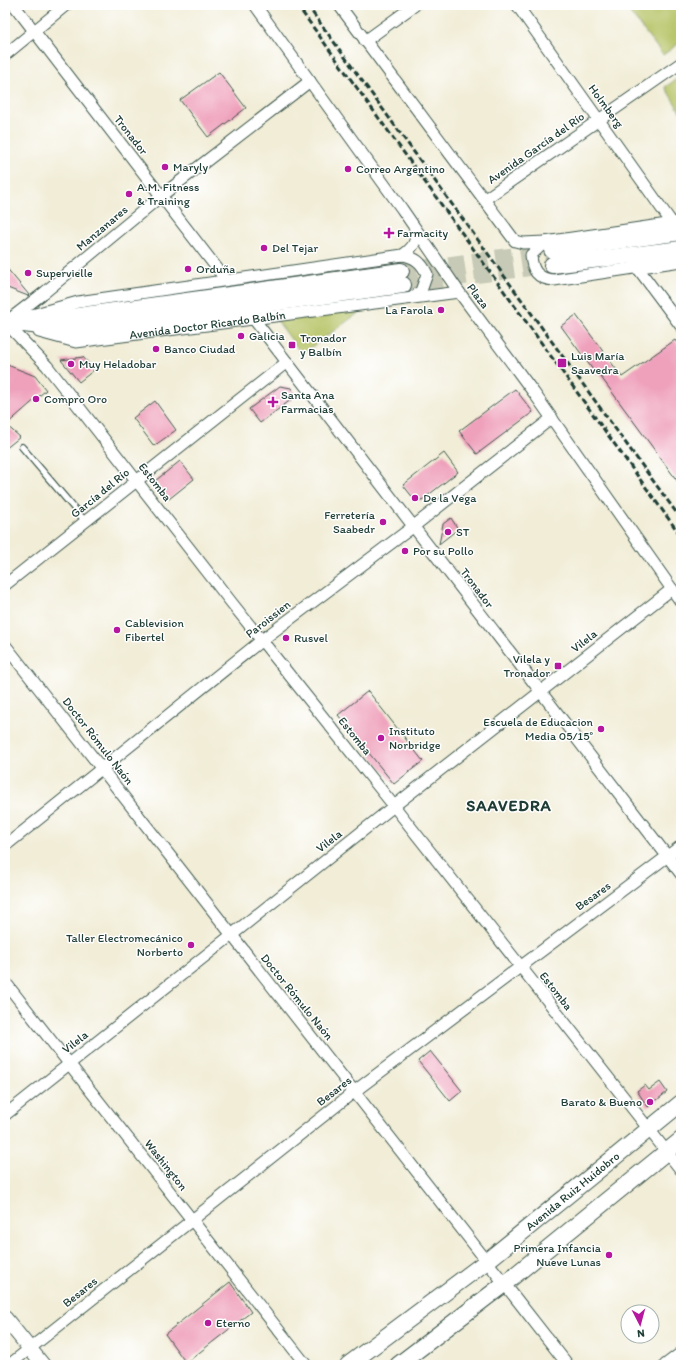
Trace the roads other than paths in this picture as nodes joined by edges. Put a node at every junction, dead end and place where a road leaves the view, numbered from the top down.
1 (14, 5) edge
2 (66, 5) edge
3 (255, 5) edge
4 (339, 5) edge
5 (415, 5) edge
6 (517, 5) edge
7 (34, 30) junction
8 (365, 41) junction
9 (5, 55) edge
10 (681, 63) edge
11 (310, 81) junction
12 (600, 120) junction
13 (161, 196) junction
14 (485, 199) junction
15 (678, 226) edge
16 (416, 231) junction
17 (681, 249) edge
18 (550, 252) junction
19 (681, 261) edge
20 (638, 267) junction
21 (405, 277) junction
22 (226, 280) junction
23 (459, 292) junction
24 (253, 318) junction
25 (5, 322) edge
26 (681, 326) edge
27 (287, 362) junction
28 (552, 418) junction
29 (22, 448) dead end
30 (137, 480) junction
31 (85, 521) junction
32 (414, 526) junction
33 (5, 585) edge
34 (672, 589) junction
35 (681, 602) edge
36 (262, 640) junction
37 (5, 645) edge
38 (540, 692) junction
39 (103, 769) junction
40 (394, 806) junction
41 (5, 846) edge
42 (681, 846) edge
43 (668, 857) junction
44 (681, 874) edge
45 (231, 936) junction
46 (519, 966) junction
47 (5, 982) edge
48 (69, 1063) junction
49 (354, 1090) junction
50 (681, 1103) edge
51 (5, 1115) edge
52 (648, 1129) junction
53 (681, 1140) edge
54 (666, 1152) junction
55 (681, 1170) edge
56 (192, 1219) junction
57 (487, 1261) junction
58 (504, 1284) junction
59 (5, 1318) edge
60 (30, 1348) junction
61 (681, 1353) edge
62 (9, 1365) edge
63 (43, 1365) edge
64 (306, 1365) edge
65 (348, 1365) edge
66 (398, 1365) edge
67 (568, 1365) edge
68 (664, 1365) edge

1 - 7 street, Tronador
2 - 7 street
3 - 11 street, Plaza
4 - 8 street
5 - 8 street
6 - 12 street, Holmberg
7 - 9 street
7 - 13 street, Tronador
8 - 14 street
10 - 12 street, Avenida García del Río
11 - 13 street, Manzanares
11 - 16 street, Plaza
12 - 14 street, Avenida García del Río
12 - 15 street, Holmberg
13 - 22 street, Tronador
13 - 25 street, Manzanares
14 - 18 street
15 - 18 main road
16 - 21 street
16 - 23 street, Plaza
17 - 18 main road
18 - 20 street
19 - 20 street
20 - 26 street
21 - 22 street, Avenida Doctor Ricardo Balbín
21 - 23 street, Avenida Doctor Ricardo Balbín
21 - 24 street, Avenida Doctor Ricardo Balbín
21 - 25 main road
22 - 25 street, Avenida Doctor Ricardo Balbín
23 - 28 street, Plaza
24 - 25 street, Avenida Doctor Ricardo Balbín
24 - 27 street, Tronador
25 - 30 street, Estomba
27 - 30 street, García del Río
27 - 32 street, Tronador
28 - 32 street, Paroissien
28 - 34 street, Plaza
29 - 31 lane
30 - 31 street, García del Río
30 - 36 street, Estomba
31 - 33 street, García del Río
32 - 36 street, Paroissien
32 - 38 street, Tronador
34 - 35 street, Plaza
34 - 38 street, Vilela
36 - 39 street, Paroissien
36 - 40 street, Estomba
37 - 39 street, Doctor Rómulo Naón
38 - 40 street, Vilela
38 - 43 street, Tronador
39 - 41 street, Paroissien
39 - 45 street, Doctor Rómulo Naón
40 - 45 street, Vilela
40 - 46 street, Estomba
42 - 43 street, Besares
43 - 44 street, Tronador
43 - 46 street, Besares
45 - 48 street, Vilela
45 - 49 street, Doctor Rómulo Naón
46 - 49 street, Besares
46 - 52 street, Estomba
47 - 48 street, Washington
48 - 51 street, Vilela
48 - 56 street, Washington
49 - 56 street, Besares
49 - 57 street, Doctor Rómulo Naón
50 - 52 main road, Avenida Ruiz Huidobro
52 - 54 street, Estomba
52 - 57 main road, Avenida Ruiz Huidobro
53 - 54 main road
54 - 55 street, Estomba
54 - 58 main road
56 - 60 street, Besares
56 - 64 street, Washington
57 - 58 street, Doctor Rómulo Naón
57 - 65 main road, Avenida Ruiz Huidobro
58 - 66 main road
58 - 67 street, Doctor Rómulo Naón
59 - 60 street
60 - 62 street, Besares
60 - 63 street
61 - 68 street

